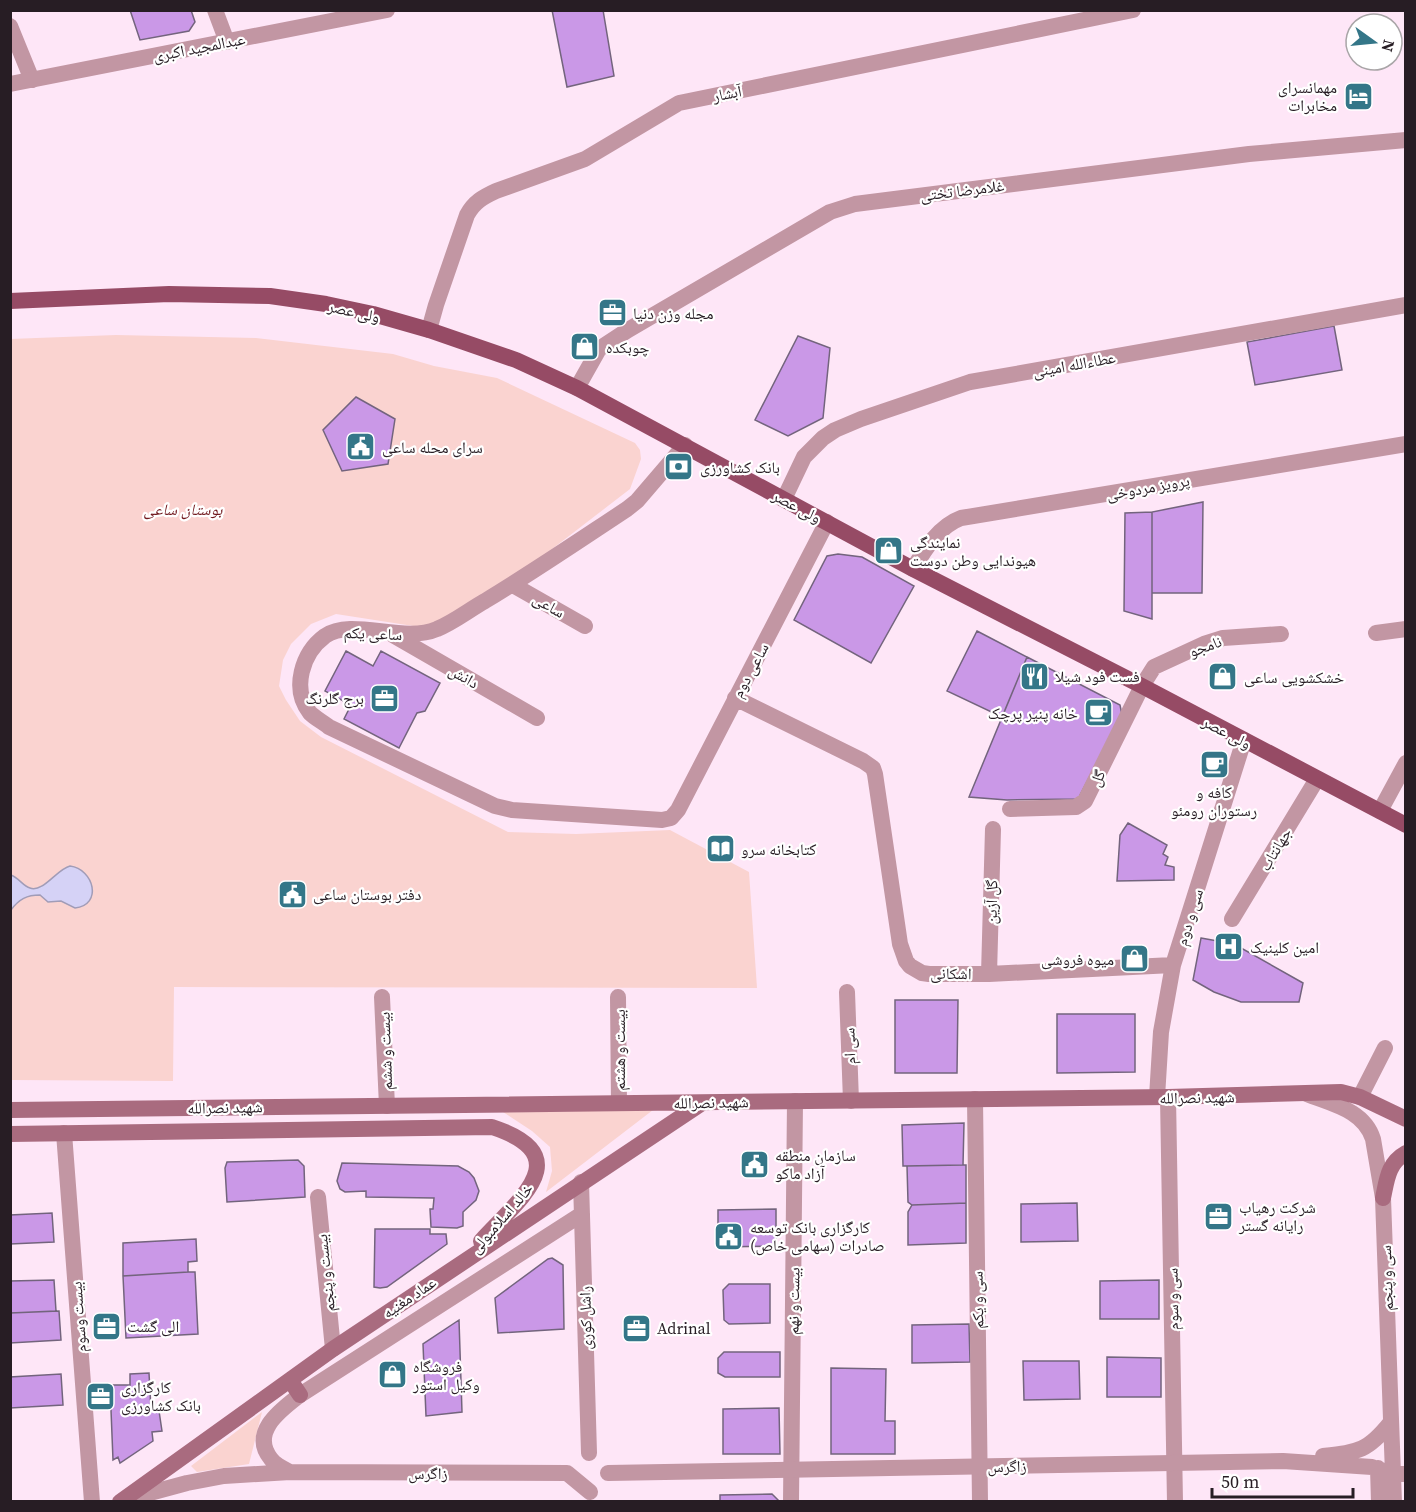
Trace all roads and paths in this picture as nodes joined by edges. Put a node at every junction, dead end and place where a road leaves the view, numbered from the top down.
1 (215, 10) edge
2 (387, 10) edge
3 (1133, 10) edge
4 (10, 26) edge
5 (227, 42) junction
6 (32, 80) junction
7 (10, 84) edge
8 (1406, 140) edge
9 (10, 301) edge
10 (1406, 305) edge
11 (429, 330) junction
12 (578, 388) junction
13 (1406, 444) edge
14 (685, 445) junction
15 (784, 499) junction
16 (828, 522) junction
17 (913, 569) junction
18 (513, 585) junction
19 (585, 626) dead end
20 (1406, 629) edge
21 (390, 633) junction
22 (1376, 633) dead end
23 (1281, 634) dead end
24 (1142, 686) junction
25 (735, 698) junction
26 (537, 718) dead end
27 (1244, 740) junction
28 (1406, 763) edge
29 (1317, 779) junction
30 (1010, 809) dead end
31 (1380, 811) junction
32 (671, 818) joint
33 (1406, 825) edge
34 (993, 829) dead end
35 (1232, 919) dead end
36 (1173, 965) junction
37 (989, 974) junction
38 (847, 992) dead end
39 (382, 997) dead end
40 (618, 997) dead end
41 (1385, 1048) dead end
42 (1307, 1094) junction
43 (1163, 1097) junction
44 (1359, 1097) junction
45 (975, 1099) junction
46 (795, 1101) junction
47 (851, 1101) junction
48 (703, 1102) junction
49 (619, 1103) junction
50 (312, 1106) junction
51 (387, 1106) junction
52 (62, 1109) junction
53 (10, 1110) edge
54 (1406, 1119) edge
55 (492, 1127) joint
56 (314, 1129) junction
57 (64, 1133) junction
58 (10, 1134) edge
59 (1406, 1153) edge
60 (581, 1182) junction
61 (318, 1197) dead end
62 (1383, 1198) junction
63 (582, 1214) junction
64 (463, 1261) junction
65 (333, 1349) junction
66 (290, 1380) junction
67 (300, 1395) junction
68 (1391, 1422) junction
69 (589, 1453) junction
70 (1283, 1461) junction
71 (1174, 1463) junction
72 (979, 1466) junction
73 (791, 1470) junction
74 (290, 1472) junction
75 (1392, 1472) edge
76 (567, 1473) junction
77 (608, 1473) junction
78 (590, 1497) edge
79 (121, 1501) edge
80 (92, 1502) edge
81 (791, 1502) edge
82 (980, 1502) edge
83 (1175, 1502) edge
84 (1379, 1502) edge
85 (1394, 1502) edge

1 - 5 street
2 - 5 street, عبدالمجید اکبری
3 - 11 street, آبشار
4 - 6 street
5 - 6 street, عبدالمجید اکبری
6 - 7 street, عبدالمجید اکبری
8 - 12 street, غلامرضا تختی
9 - 11 main road, ولی عصر
10 - 15 street, عطاءالله امینی
11 - 12 main road, ولی عصر
12 - 14 main road, ولی عصر
13 - 17 street, پرویز مردوخی
14 - 15 main road, ولی عصر
14 - 18 street, ساعی یکم
15 - 16 main road, ولی عصر
16 - 17 main road, ولی عصر
16 - 25 street, ساعی دوم
17 - 24 main road, ولی عصر
18 - 19 street, ساعی
18 - 21 street, ساعی یکم
20 - 22 street
21 - 26 street, دانش
21 - 32 street, ساعی یکم
23 - 24 street, نامجو
24 - 27 main road, ولی عصر
24 - 30 street, گل
25 - 32 street, ساعی دوم
25 - 37 street, اشکانی
27 - 29 main road, ولی عصر
27 - 36 street, سی و دوم
28 - 31 street
29 - 31 main road, ولی عصر
29 - 35 street, جهانتاب
31 - 33 main road, ولی عصر
34 - 37 street, گل آزین
36 - 37 street, اشکانی
36 - 43 street, سی و دوم
38 - 47 street, سی ام
39 - 51 street, بیست و ششم
40 - 49 street, بیست و هشتم
41 - 44 street
42 - 43 main road, شهید نصرالله
42 - 44 main road, شهید نصرالله
42 - 62 street, سی و پنجم
43 - 45 main road, شهید نصرالله
43 - 71 street, سی و سوم
44 - 54 main road, شهید نصرالله
45 - 47 main road, شهید نصرالله
45 - 72 street, سی و یکم
46 - 47 main road, شهید نصرالله
46 - 48 main road, شهید نصرالله
46 - 73 street, بیست و نهم
48 - 49 main road, شهید نصرالله
48 - 60 main road, عماد مغنیه
49 - 51 main road, شهید نصرالله
50 - 51 main road, شهید نصرالله
50 - 52 main road, شهید نصرالله
50 - 56 main road
52 - 53 main road, شهید نصرالله
52 - 57 main road
55 - 56 main road, شهید نصرالله
55 - 64 main road, خالد اسلامبولی
56 - 57 main road, شهید نصرالله
57 - 58 main road, شهید نصرالله
57 - 80 street, بیست وسوم
59 - 62 main road
60 - 63 street, راشل کوری
60 - 64 main road, عماد مغنیه
61 - 65 street, بیست و پنجم
62 - 68 street, سی و پنجم
63 - 67 street, عماد مغنیه
63 - 69 street, راشل کوری
64 - 65 main road, عماد مغنیه
65 - 66 main road, عماد مغنیه
66 - 67 main road
66 - 79 main road, عماد مغنیه
67 - 74 street, عماد مغنیه
68 - 70 street
68 - 75 street, سی و پنجم
69 - 76 street
69 - 77 street
70 - 71 street, زاگرس
70 - 75 street, زاگرس
71 - 72 street, زاگرس
71 - 83 street, سی و سوم
72 - 73 street, زاگرس
72 - 82 street, سی و یکم
73 - 77 street, زاگرس
73 - 81 street, بیست و نهم
74 - 76 street, زاگرس
74 - 79 street, زاگرس
75 - 84 street, سی و پنجم
75 - 85 street, سی و پنجم
76 - 78 street
77 - 78 street

